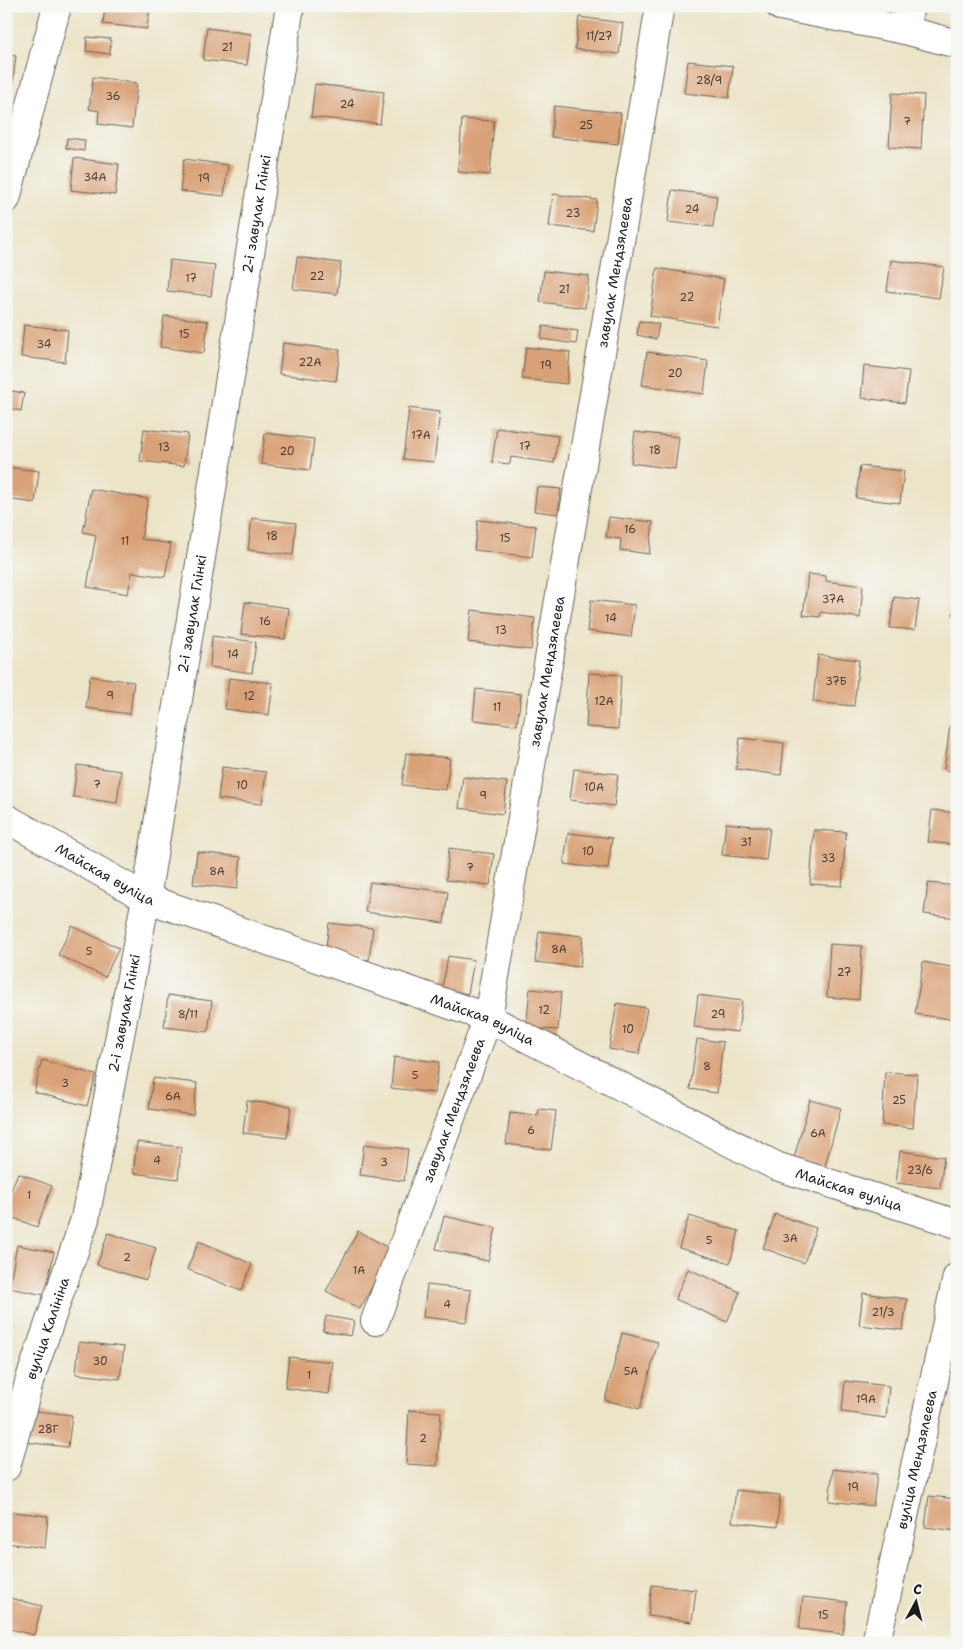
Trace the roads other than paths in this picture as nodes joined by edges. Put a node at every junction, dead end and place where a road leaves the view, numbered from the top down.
1 (57, 6) edge
2 (290, 6) edge
3 (660, 6) edge
4 (780, 6) edge
5 (908, 18) edge
6 (957, 44) edge
7 (6, 199) edge
8 (6, 818) edge
9 (146, 898) junction
10 (488, 1018) junction
11 (86, 1219) joint
12 (957, 1224) edge
13 (957, 1276) edge
14 (375, 1321) dead end
15 (6, 1467) edge
16 (876, 1643) edge

1 - 7 street
2 - 9 street, 2-і завулак Глінкі
3 - 10 street, завулак Мендзялеева
4 - 5 street
5 - 6 street
8 - 9 street, Майская вуліца
9 - 10 street, Майская вуліца
9 - 11 street, 2-і завулак Глінкі
10 - 12 street, Майская вуліца
10 - 14 street, завулак Мендзялеева
11 - 15 street, вуліца Калініна
13 - 16 street, вуліца Мендзялеева

